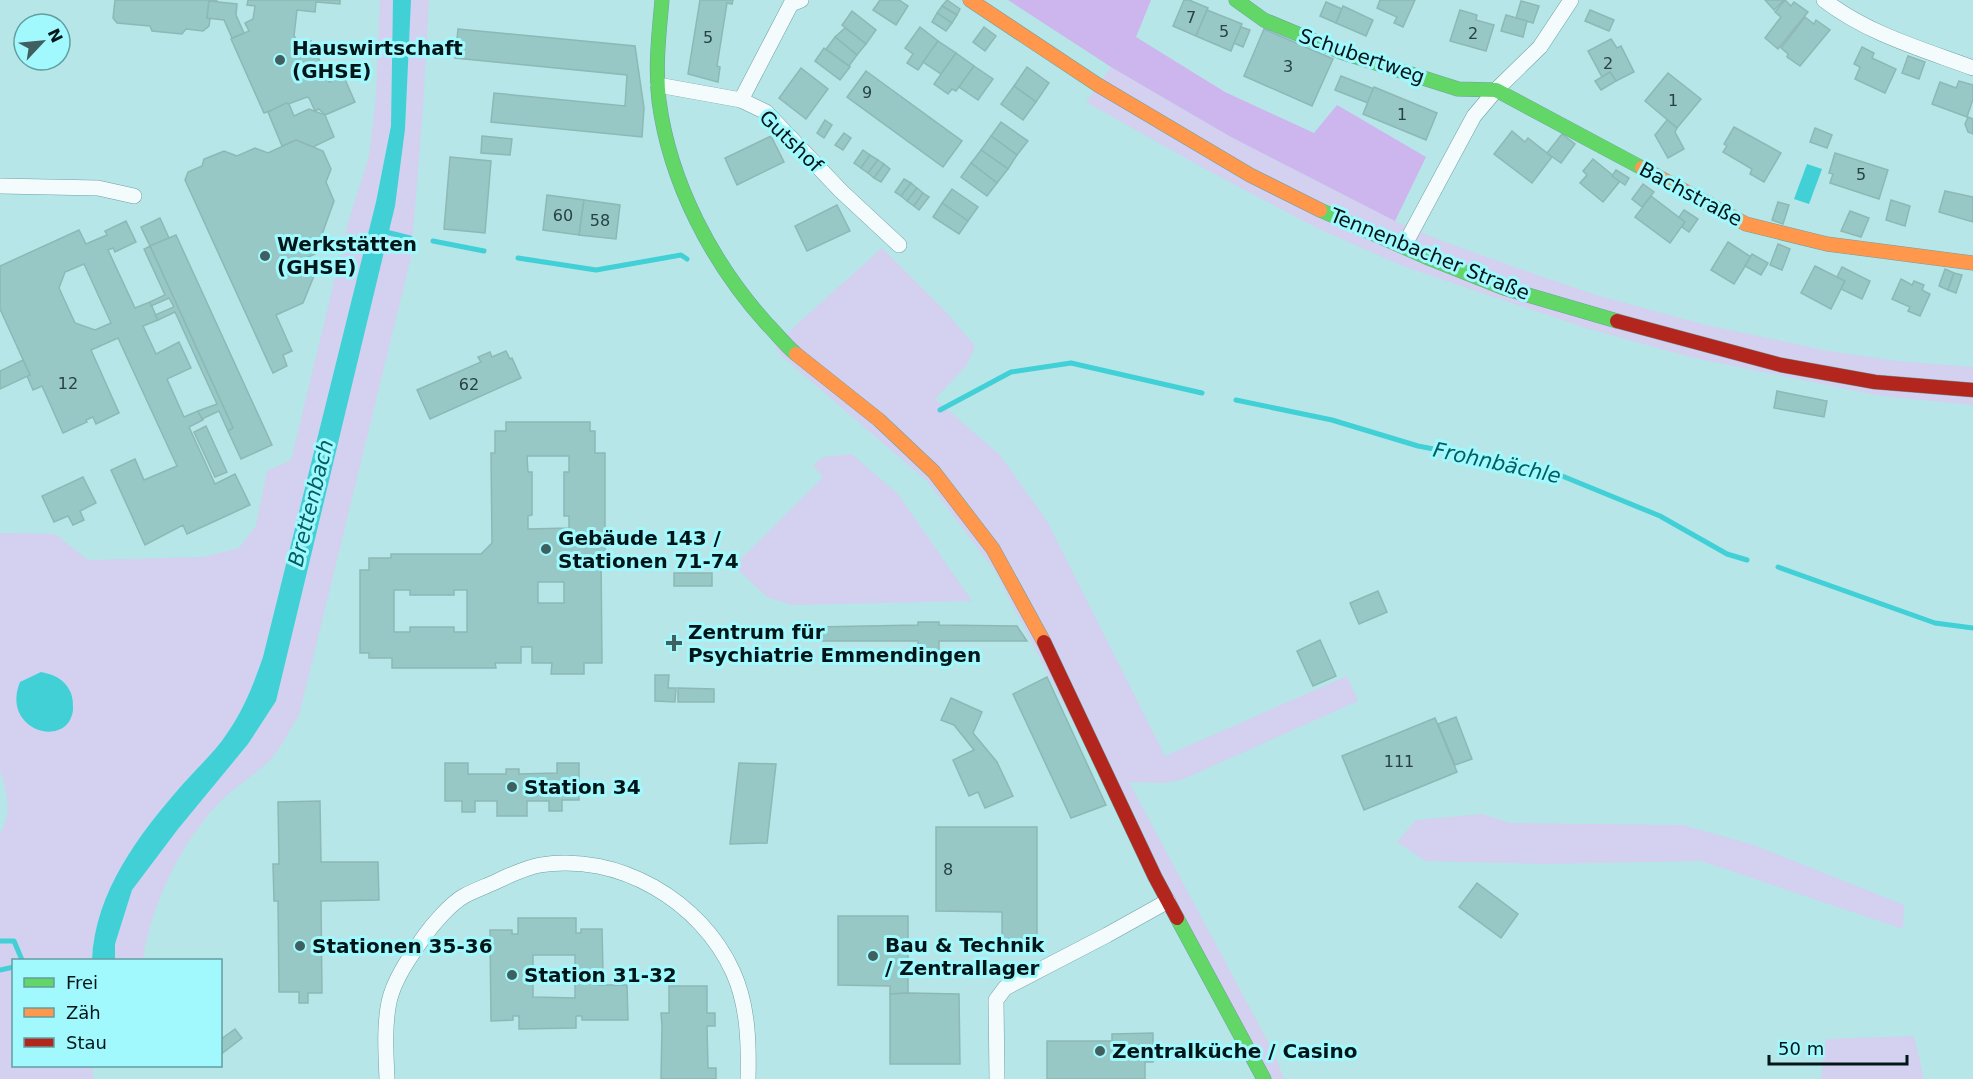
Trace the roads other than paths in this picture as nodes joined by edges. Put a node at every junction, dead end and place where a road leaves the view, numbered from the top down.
1 (662, 0) edge
2 (801, 0) edge
3 (970, 0) edge
4 (1236, 0) edge
5 (1571, 0) edge
6 (1824, 0) edge
7 (1973, 68) edge
8 (658, 85) junction
9 (1496, 90) junction
10 (741, 100) junction
11 (0, 186) edge
12 (134, 196) dead end
13 (899, 245) dead end
14 (1404, 246) junction
15 (1973, 262) edge
16 (1973, 390) edge
17 (1168, 901) junction
18 (387, 1079) edge
19 (748, 1079) edge
20 (997, 1079) edge
21 (1264, 1079) edge

1 - 8 street
2 - 10 street
3 - 14 street, Tennenbacher Straße
4 - 9 street, Schubertweg
5 - 9 street
6 - 7 street
8 - 10 street, Gutshof
8 - 17 street
9 - 14 street
9 - 15 street, Bachstraße
10 - 13 street, Gutshof
11 - 12 street
14 - 16 street, Tennenbacher Straße
17 - 20 street
17 - 21 street
18 - 19 street

